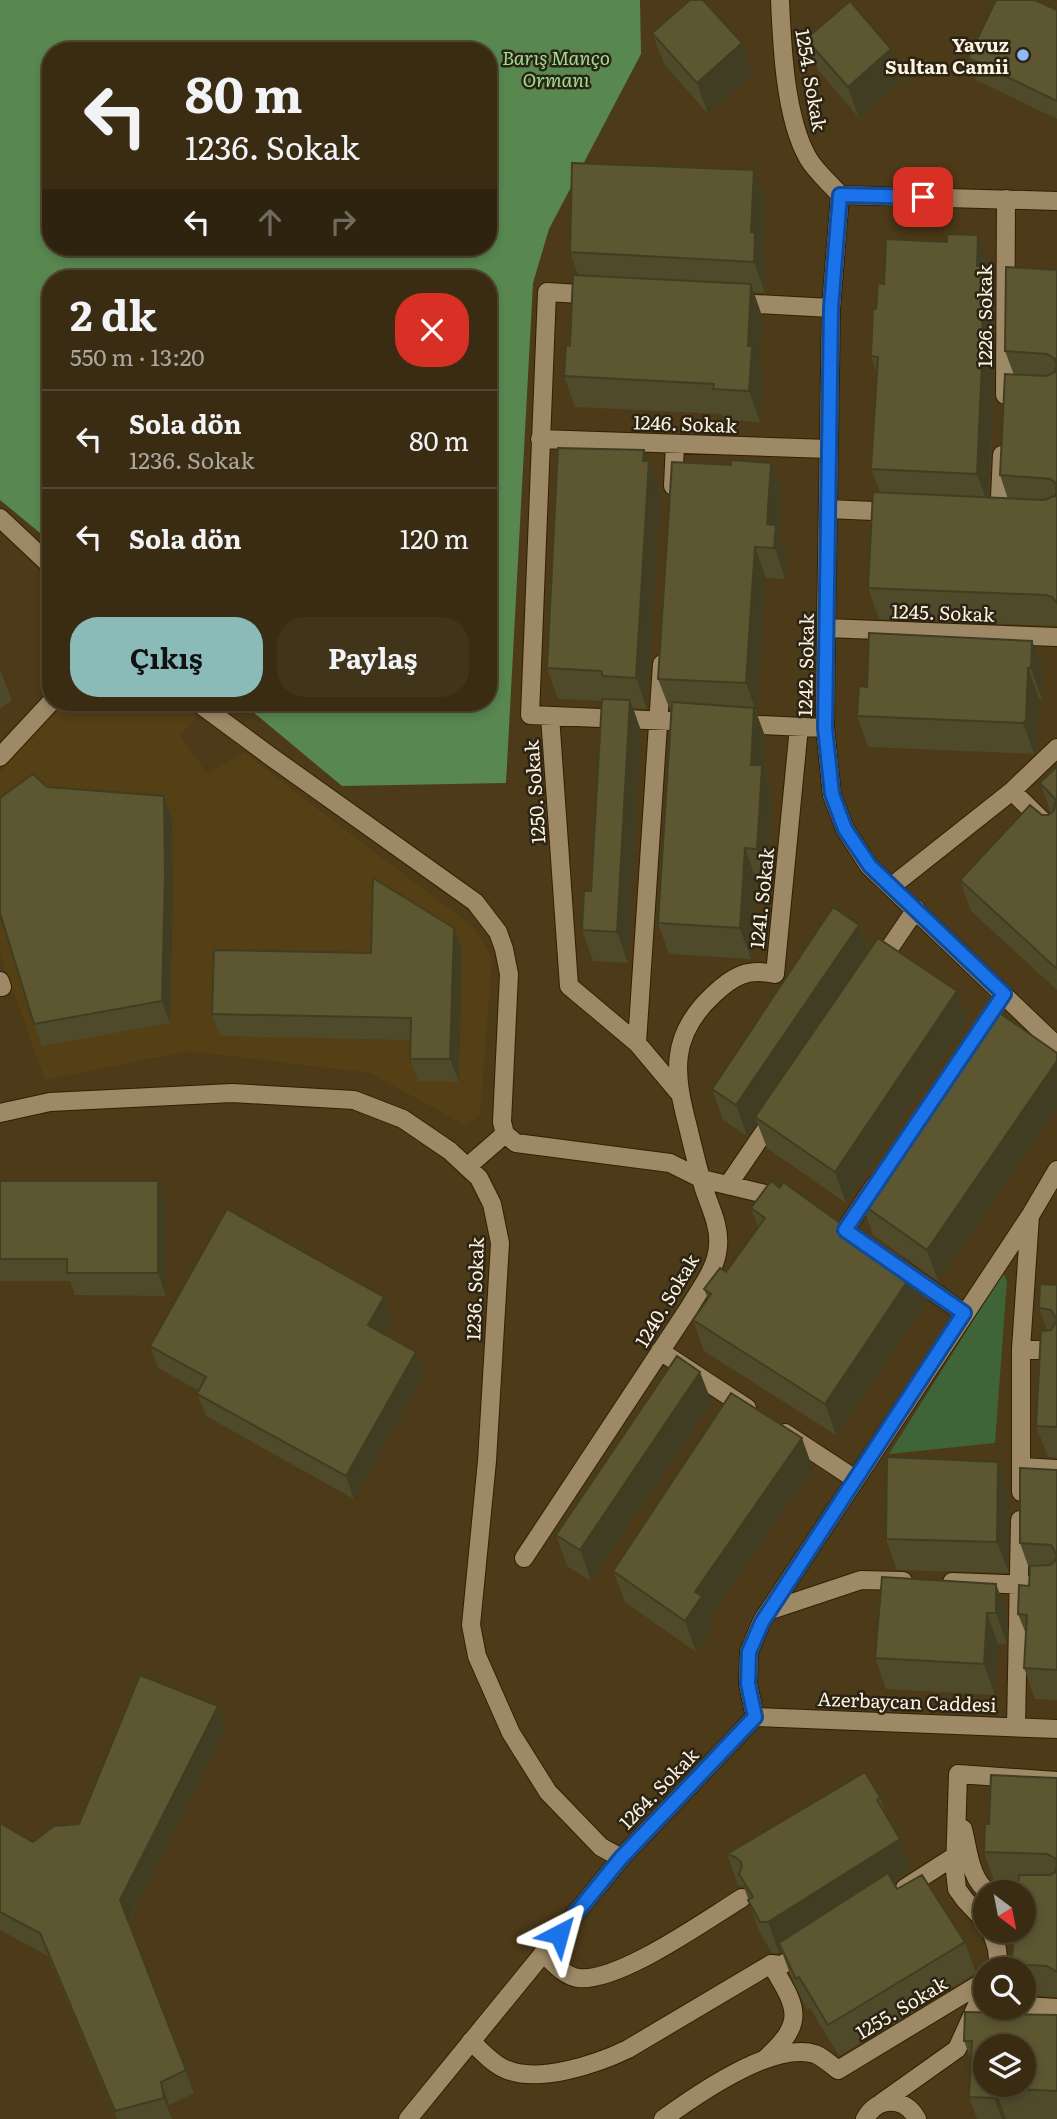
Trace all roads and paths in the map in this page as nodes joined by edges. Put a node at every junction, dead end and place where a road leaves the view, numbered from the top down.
1 (780, 0) edge
2 (840, 195) junction
3 (1006, 199) junction
4 (1057, 201) edge
5 (615, 296) edge
6 (723, 302) edge
7 (831, 308) junction
8 (1009, 398) edge
9 (1003, 435) edge
10 (540, 439) junction
11 (676, 444) junction
12 (829, 449) junction
13 (672, 499) edge
14 (828, 509) junction
15 (920, 514) edge
16 (0, 518) edge
17 (1022, 519) edge
18 (42, 558) edge
19 (826, 628) junction
20 (1057, 638) edge
21 (663, 652) edge
22 (43, 711) edge
23 (209, 711) edge
24 (550, 716) junction
25 (659, 721) junction
26 (799, 727) junction
27 (825, 728) junction
28 (1057, 748) edge
29 (0, 757) edge
30 (1012, 791) junction
31 (1057, 835) edge
32 (892, 886) junction
33 (916, 909) junction
34 (869, 978) edge
35 (637, 1042) junction
36 (1057, 1045) edge
37 (679, 1093) junction
38 (783, 1105) edge
39 (0, 1113) edge
40 (505, 1133) junction
41 (467, 1167) junction
42 (1057, 1170) edge
43 (883, 1174) edge
44 (702, 1179) junction
45 (728, 1185) junction
46 (795, 1201) edge
47 (1030, 1216) junction
48 (827, 1217) edge
49 (888, 1260) edge
50 (964, 1313) junction
51 (1021, 1349) junction
52 (660, 1351) junction
53 (1057, 1351) edge
54 (1021, 1467) junction
55 (1057, 1469) edge
56 (855, 1479) junction
57 (523, 1558) dead end
58 (914, 1581) edge
59 (941, 1582) edge
60 (1020, 1584) junction
61 (1057, 1586) edge
62 (771, 1611) junction
63 (755, 1717) junction
64 (1016, 1726) junction
65 (1057, 1729) edge
66 (1057, 1781) edge
67 (957, 1803) junction
68 (956, 1857) junction
69 (621, 1858) junction
70 (978, 1880) edge
71 (742, 1898) edge
72 (886, 1900) edge
73 (973, 1908) edge
74 (817, 1943) edge
75 (543, 1953) junction
76 (777, 1964) junction
77 (973, 1988) edge
78 (1036, 2007) edge
79 (1057, 2008) edge
80 (973, 2014) edge
81 (471, 2041) junction
82 (762, 2061) junction
83 (881, 2103) junction
84 (408, 2119) edge
85 (663, 2119) edge
86 (865, 2119) edge
87 (917, 2119) edge

1 - 2 street, 1254. Sokak
2 - 3 street
2 - 7 street, 1242. Sokak
3 - 4 street
3 - 8 street, 1226. Sokak
5 - 10 street, 1250. Sokak
6 - 7 street
7 - 12 street, 1242. Sokak
9 - 17 street
10 - 11 street, 1246. Sokak
10 - 24 street, 1250. Sokak
11 - 12 street, 1246. Sokak
11 - 13 street
12 - 14 street, 1242. Sokak
14 - 15 street
14 - 19 street, 1242. Sokak
16 - 18 street
19 - 20 street, 1245. Sokak
19 - 27 street, 1242. Sokak
21 - 25 street
22 - 29 street
23 - 40 street
24 - 25 street
24 - 35 street, 1250. Sokak
25 - 26 street
25 - 35 street
26 - 27 street
26 - 37 street, 1241. Sokak
27 - 32 street, 1242. Sokak
28 - 30 street
30 - 31 street
30 - 32 street
32 - 33 street, 1242. Sokak
33 - 34 street
33 - 36 street, 1242. Sokak
35 - 37 street, 1250. Sokak
37 - 44 street, 1241. Sokak
38 - 45 street
39 - 41 street, 1236. Sokak
40 - 41 street
40 - 44 street
41 - 69 street, 1236. Sokak
42 - 47 street
43 - 48 street
44 - 45 street
44 - 52 street, 1240. Sokak
45 - 46 street
47 - 50 street
47 - 51 street
49 - 50 street
50 - 56 street
51 - 53 street
51 - 54 street
52 - 56 street
52 - 57 street, 1240. Sokak
54 - 55 street
54 - 60 street
56 - 62 street
58 - 62 street
59 - 60 street
60 - 61 street
60 - 64 street
62 - 63 street
63 - 64 street, Azerbaycan Caddesi
63 - 69 street, 1264. Sokak
64 - 65 street, Azerbaycan Caddesi
66 - 67 street
67 - 68 street
67 - 70 street
68 - 72 street
68 - 73 street
69 - 75 street, 1264. Sokak
71 - 75 street
74 - 76 street
75 - 81 street, 1264. Sokak
76 - 81 street
76 - 82 street
77 - 82 street, 1255. Sokak
78 - 79 street
80 - 83 street
81 - 84 street, 1264. Sokak
82 - 85 street
83 - 86 street
83 - 87 street

